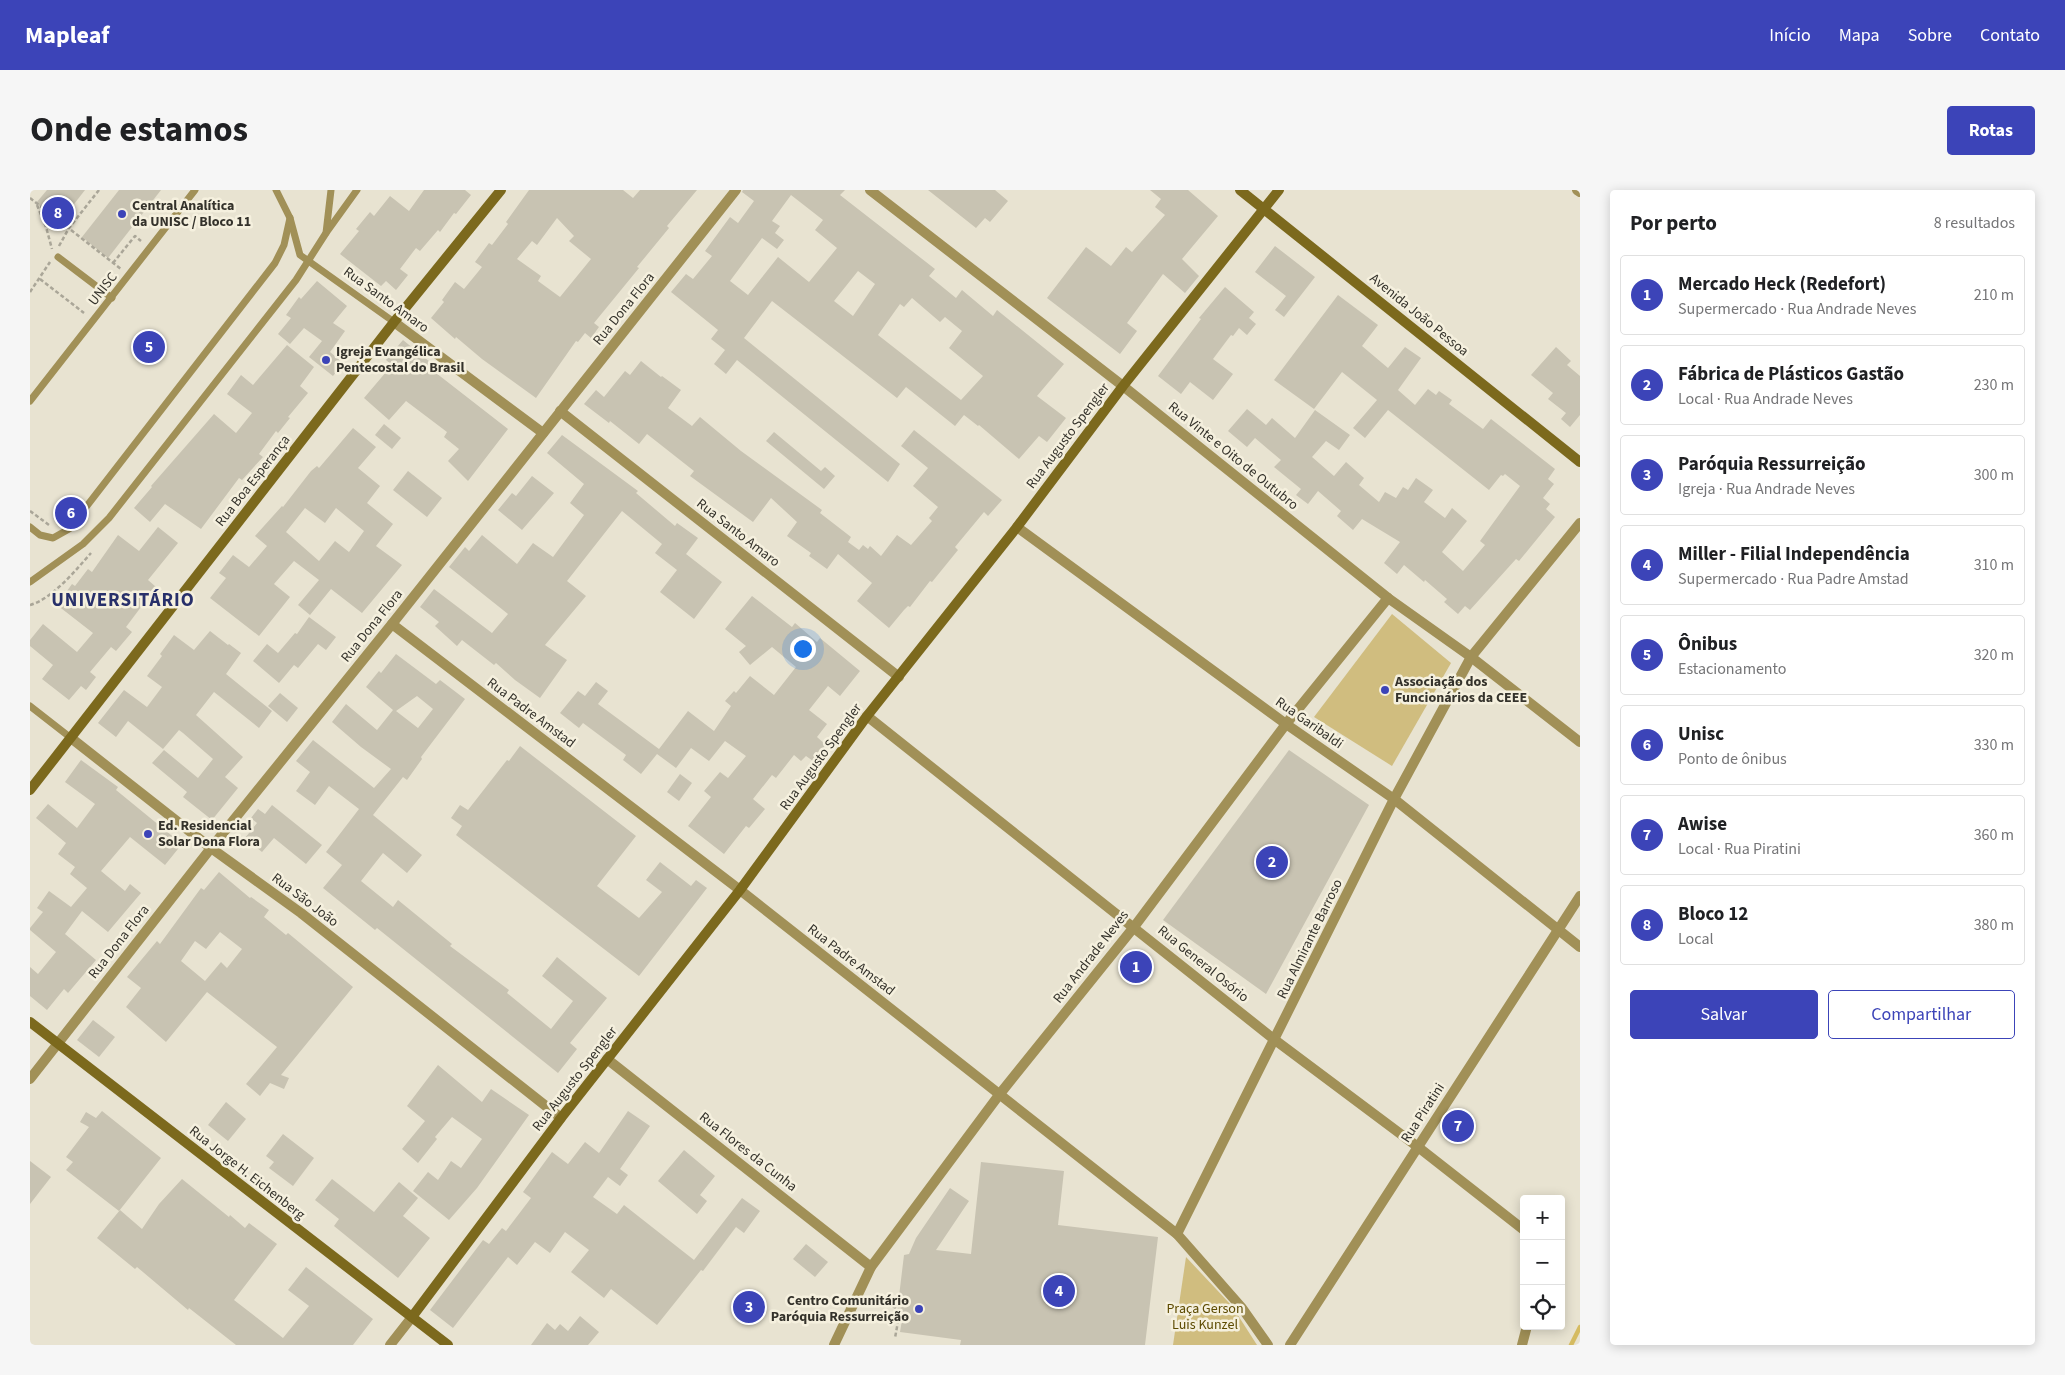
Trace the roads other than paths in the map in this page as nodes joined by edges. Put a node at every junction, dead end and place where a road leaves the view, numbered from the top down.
1 (195, 190) edge
2 (276, 190) edge
3 (331, 190) edge
4 (357, 190) edge
5 (501, 190) edge
6 (736, 190) edge
7 (870, 190) edge
8 (1240, 190) edge
9 (1279, 190) edge
10 (1577, 190) edge
11 (1580, 192) edge
12 (1264, 209) junction
13 (290, 218) junction
14 (326, 233) junction
15 (54, 256) road end
16 (308, 261) junction
17 (112, 298) junction
18 (394, 322) junction
19 (1123, 386) junction
20 (30, 402) edge
21 (560, 412) junction
22 (543, 434) junction
23 (1580, 462) edge
24 (1580, 523) edge
25 (30, 527) edge
26 (1017, 527) junction
27 (30, 582) edge
28 (1388, 598) junction
29 (392, 624) junction
30 (1471, 657) junction
31 (899, 677) junction
32 (30, 706) edge
33 (867, 716) junction
34 (1286, 724) junction
35 (71, 738) junction
36 (1580, 742) edge
37 (30, 790) edge
38 (1394, 799) junction
39 (211, 848) junction
40 (740, 890) junction
41 (1580, 896) edge
42 (1134, 927) junction
43 (1559, 929) junction
44 (1580, 947) edge
45 (30, 1022) edge
46 (1275, 1040) junction
47 (57, 1044) junction
48 (607, 1059) junction
49 (30, 1079) edge
50 (999, 1095) junction
51 (562, 1118) junction
52 (1418, 1147) junction
53 (1520, 1227) edge
54 (1177, 1234) junction
55 (872, 1267) junction
56 (412, 1317) junction
57 (1526, 1330) edge
58 (390, 1345) edge
59 (448, 1345) edge
60 (834, 1345) edge
61 (1268, 1345) edge
62 (1290, 1345) edge
63 (1522, 1345) edge

1 - 17 lane, UNISC
2 - 13 lane
3 - 14 lane
4 - 14 lane
5 - 18 street, Rua Boa Esperança
6 - 21 street, Rua Dona Flora
7 - 19 street, Rua Vinte e Oito de Outubro
8 - 12 street, Avenida João Pessoa
9 - 12 street, Rua Augusto Spengler
10 - 11 street
12 - 19 street, Rua Augusto Spengler
12 - 23 street, Avenida João Pessoa
13 - 16 lane
13 - 25 lane
14 - 16 lane
15 - 17 lane
16 - 18 lane, Rua Santo Amaro
16 - 27 lane
17 - 20 lane, UNISC
18 - 22 street, Rua Santo Amaro
18 - 35 street, Rua Boa Esperança
19 - 26 street, Rua Augusto Spengler
19 - 28 street, Rua Vinte e Oito de Outubro
21 - 22 street, Rua Dona Flora
21 - 31 street, Rua Santo Amaro
22 - 29 street, Rua Dona Flora
24 - 30 street, Rua Almirante Barroso
26 - 31 street, Rua Augusto Spengler
26 - 34 street, Rua Garibaldi
28 - 30 street, Rua Vinte e Oito de Outubro
28 - 34 street, Rua Andrade Neves
29 - 39 street, Rua Dona Flora
29 - 40 street, Rua Padre Amstad
30 - 36 street, Rua Vinte e Oito de Outubro
30 - 38 street, Rua Almirante Barroso
31 - 33 street, Rua Augusto Spengler
32 - 35 lane, Rua São João
33 - 40 street, Rua Augusto Spengler
33 - 42 street, Rua General Osório
34 - 38 street, Rua Garibaldi
34 - 42 street, Rua Andrade Neves
35 - 37 street, Rua Boa Esperança
35 - 39 street, Rua São João
38 - 43 street, Rua Garibaldi
38 - 46 street, Rua Almirante Barroso
39 - 47 street, Rua Dona Flora
39 - 51 street, Rua São João
40 - 48 street, Rua Augusto Spengler
40 - 50 street, Rua Padre Amstad
41 - 43 street, Rua Piratini
42 - 46 street, Rua General Osório
42 - 50 street, Rua Andrade Neves
43 - 44 street, Rua Garibaldi
43 - 52 street, Rua Piratini
45 - 47 street, Rua Jorge H. Eichenberg
46 - 52 street, Rua General Osório
46 - 54 street, Rua Almirante Barroso
47 - 49 street, Rua Dona Flora
47 - 56 street, Rua Jorge H. Eichenberg
48 - 51 street, Rua Augusto Spengler
48 - 55 street, Rua Flores da Cunha
50 - 54 street, Rua Padre Amstad
50 - 55 street, Rua Andrade Neves
51 - 56 street, Rua Augusto Spengler
52 - 53 street, Rua General Osório
52 - 62 street, Rua Piratini
54 - 61 street, Rua Padre Amstad
55 - 60 street, Rua Andrade Neves
56 - 58 street, Rua Augusto Spengler
56 - 59 street, Rua Jorge H. Eichenberg
57 - 63 street

